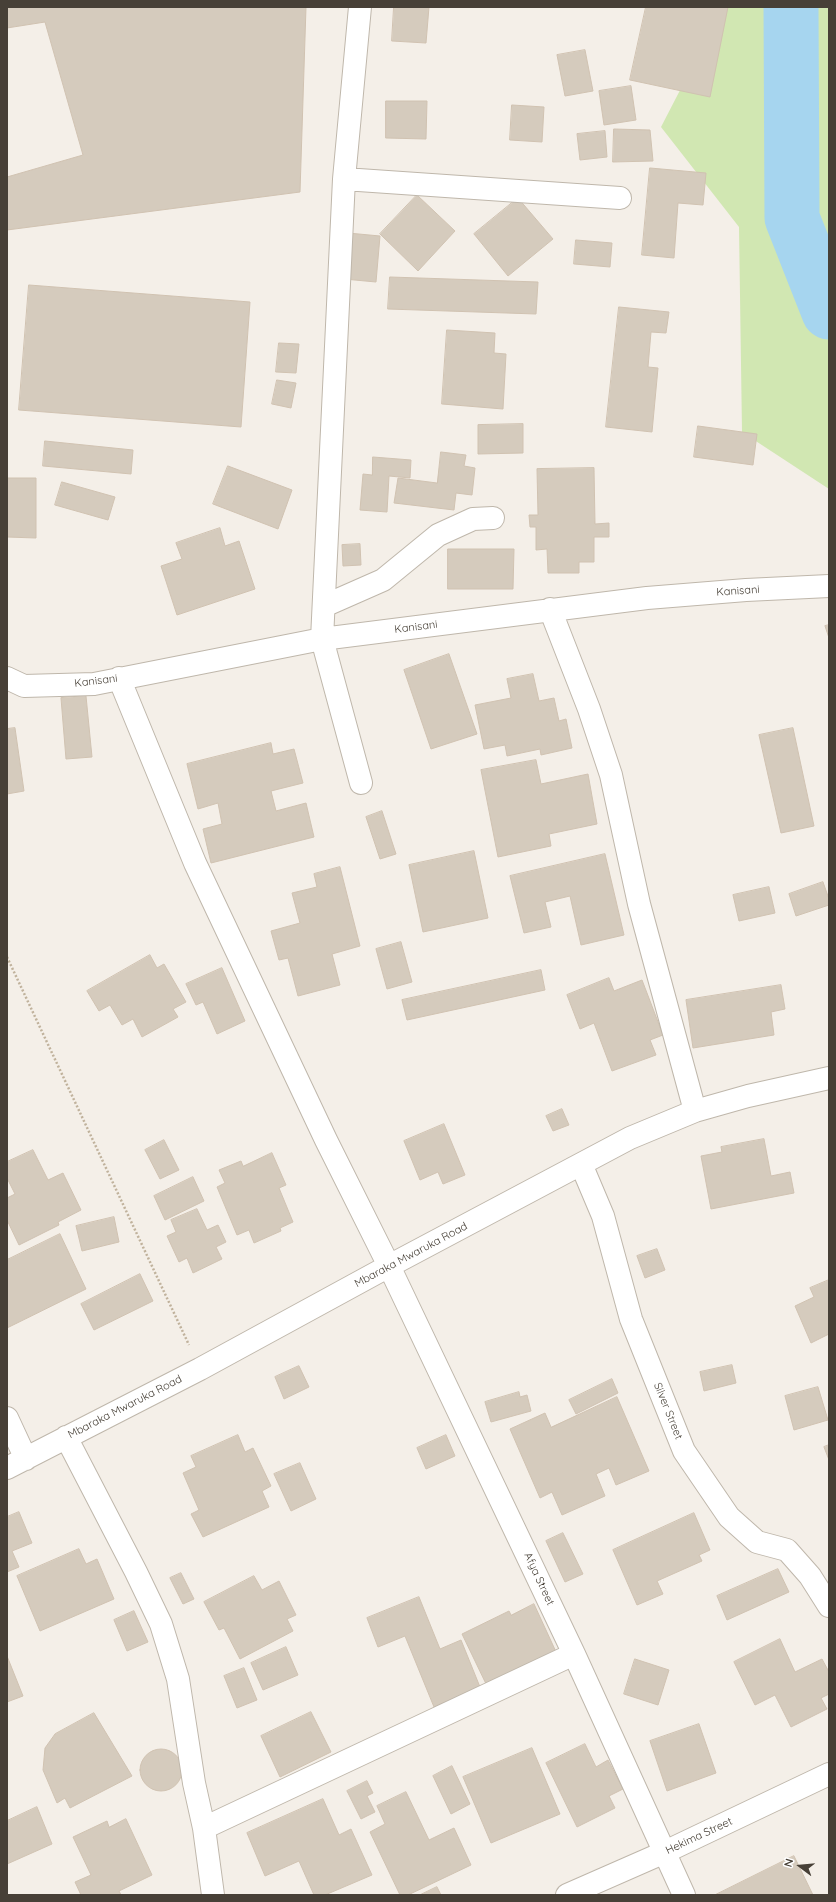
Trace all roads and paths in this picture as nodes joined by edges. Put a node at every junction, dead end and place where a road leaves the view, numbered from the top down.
1 (360, 7) edge
2 (344, 179) junction
3 (620, 198) dead end
4 (493, 518) dead end
5 (829, 586) edge
6 (324, 606) junction
7 (550, 609) junction
8 (322, 639) junction
9 (7, 678) edge
10 (119, 678) junction
11 (361, 783) dead end
12 (7, 957) edge
13 (829, 1078) edge
14 (695, 1111) junction
15 (581, 1164) junction
16 (389, 1266) junction
17 (200, 1369) junction
18 (7, 1418) edge
19 (66, 1437) junction
20 (26, 1459) junction
21 (7, 1468) edge
22 (829, 1606) edge
23 (574, 1654) junction
24 (829, 1774) edge
25 (204, 1828) junction
26 (665, 1852) junction
27 (212, 1895) edge
28 (567, 1895) edge
29 (684, 1895) edge

1 - 2 street
2 - 3 street
2 - 6 street
4 - 6 street
5 - 7 street, Kanisani
6 - 8 street
7 - 8 street, Kanisani
7 - 14 street
8 - 10 street, Kanisani
8 - 11 street
9 - 10 street, Kanisani
10 - 16 street, Afya Street
12 - 17 path
13 - 14 street, Mbaraka Mwaruka Road
14 - 15 street, Mbaraka Mwaruka Road
15 - 16 street, Mbaraka Mwaruka Road
15 - 22 street, Silver Street
16 - 17 street, Mbaraka Mwaruka Road
16 - 23 street, Afya Street
17 - 19 street, Mbaraka Mwaruka Road
18 - 20 street
19 - 20 street, Mbaraka Mwaruka Road
19 - 25 street
20 - 21 street, Mbaraka Mwaruka Road
23 - 25 street
23 - 26 street, Afya Street
24 - 26 street, Hekima Street
25 - 27 street
26 - 28 street, Hekima Street
26 - 29 street, Afya Street

